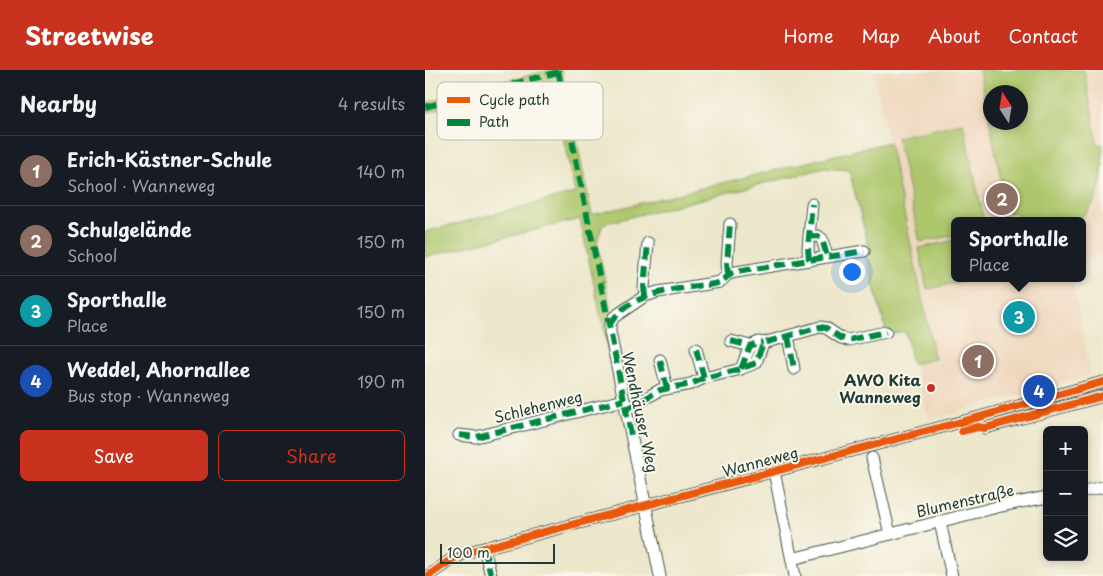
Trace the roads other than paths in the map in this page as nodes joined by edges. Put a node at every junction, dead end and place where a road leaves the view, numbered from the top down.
1 (812, 204) dead end
2 (731, 224) dead end
3 (809, 237) junction
4 (648, 243) dead end
5 (865, 251) dead end
6 (827, 256) junction
7 (809, 260) junction
8 (728, 274) junction
9 (645, 296) junction
10 (886, 332) dead end
11 (788, 336) junction
12 (731, 341) dead end
13 (763, 343) junction
14 (750, 346) junction
15 (696, 349) dead end
16 (660, 360) dead end
17 (741, 369) junction
18 (794, 369) dead end
19 (704, 378) junction
20 (1103, 382) edge
21 (667, 388) junction
22 (1103, 396) edge
23 (625, 404) junction
24 (985, 428) dead end
25 (459, 435) dead end
26 (872, 458) dead end
27 (774, 471) junction
28 (1103, 487) edge
29 (1088, 490) edge
30 (1043, 498) edge
31 (645, 505) junction
32 (940, 522) junction
33 (890, 534) junction
34 (484, 548) junction
35 (792, 559) junction
36 (428, 576) edge
37 (491, 576) edge
38 (660, 576) edge
39 (795, 576) edge
40 (952, 576) edge

1 - 3 street
2 - 8 street
3 - 6 street
3 - 7 street
4 - 9 street
5 - 6 street
6 - 7 street
7 - 8 street
8 - 9 street
9 - 23 street, Wendhäuser Weg
10 - 11 street
11 - 13 street
11 - 18 street
12 - 14 street
13 - 14 street
13 - 17 street
14 - 17 street
15 - 19 street
16 - 21 street
17 - 19 street, Schlehenweg
19 - 21 street, Schlehenweg
20 - 27 street, Wanneweg
21 - 23 street, Schlehenweg
22 - 24 street
23 - 25 street, Schlehenweg
23 - 31 street, Wendhäuser Weg
26 - 33 street
27 - 31 street, Wanneweg
27 - 35 street
28 - 29 street
30 - 32 street, Blumenstraße
31 - 34 street, Wanneweg
31 - 38 street, Wendhäuser Weg
32 - 33 street, Blumenstraße
32 - 40 street
33 - 35 street, Blumenstraße
34 - 36 street, Wanneweg
34 - 37 street
35 - 39 street

